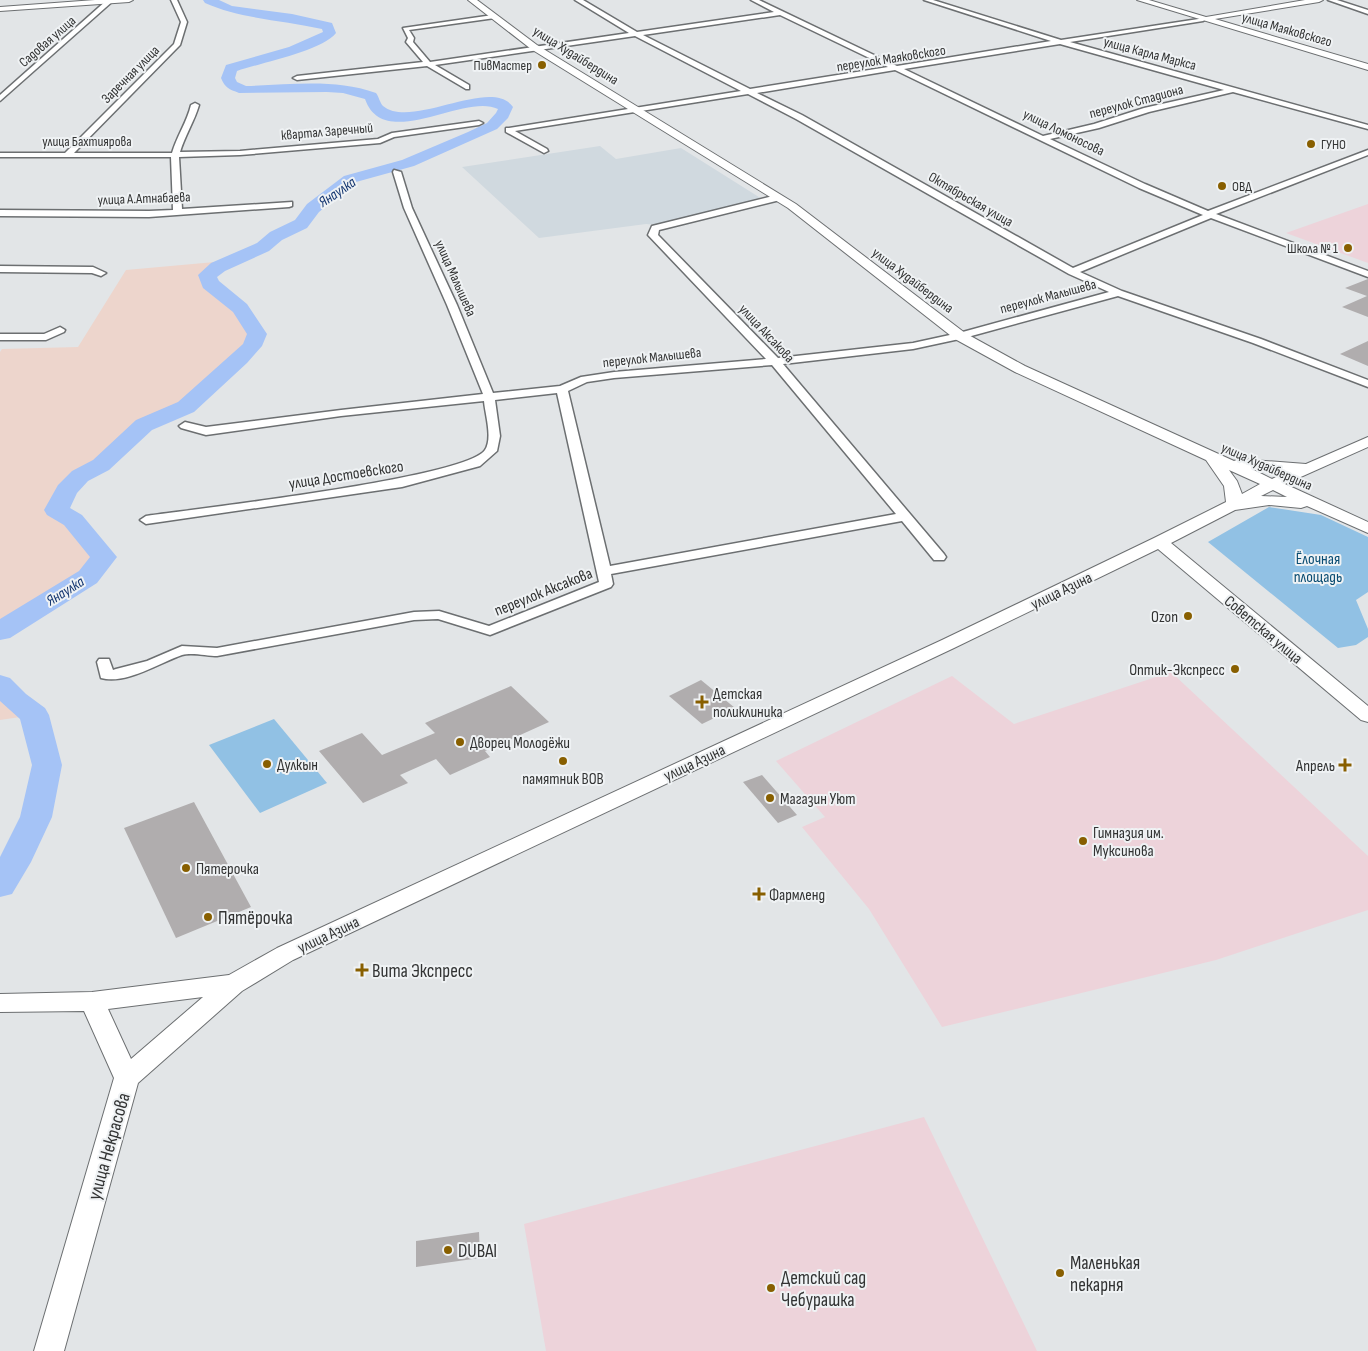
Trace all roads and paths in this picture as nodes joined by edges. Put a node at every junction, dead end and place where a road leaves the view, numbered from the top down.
1 (129, 0) edge
2 (174, 0) edge
3 (472, 0) edge
4 (578, 0) edge
5 (754, 0) edge
6 (927, 0) edge
7 (1141, 0) edge
8 (1319, 0) edge
9 (1331, 0) edge
10 (110, 1) junction
11 (0, 9) edge
12 (1368, 12) edge
13 (782, 13) junction
14 (493, 17) junction
15 (1203, 19) junction
16 (636, 34) junction
17 (1065, 43) junction
18 (534, 47) junction
19 (428, 64) junction
20 (1368, 67) edge
21 (899, 69) junction
22 (297, 78) dead end
23 (466, 87) dead end
24 (1236, 89) junction
25 (751, 92) junction
26 (0, 99) edge
27 (195, 105) dead end
28 (634, 110) junction
29 (479, 123) dead end
30 (1368, 127) edge
31 (1043, 138) junction
32 (544, 151) dead end
33 (1368, 152) edge
34 (68, 154) junction
35 (0, 155) edge
36 (175, 155) junction
37 (397, 172) dead end
38 (776, 198) junction
39 (289, 204) dead end
40 (178, 212) junction
41 (0, 213) edge
42 (1209, 214) junction
43 (0, 270) edge
44 (1072, 272) junction
45 (101, 274) dead end
46 (1368, 274) edge
47 (1118, 293) junction
48 (60, 330) dead end
49 (960, 336) junction
50 (0, 337) edge
51 (775, 362) junction
52 (1368, 384) edge
53 (562, 389) junction
54 (489, 396) junction
55 (185, 426) dead end
56 (1368, 441) edge
57 (1211, 458) junction
58 (1315, 465) junction
59 (1271, 485) junction
60 (1234, 504) junction
61 (1329, 510) junction
62 (906, 516) junction
63 (146, 520) dead end
64 (1368, 528) edge
65 (1160, 542) junction
66 (939, 557) dead end
67 (604, 571) junction
68 (104, 662) dead end
69 (1368, 716) edge
70 (234, 984) junction
71 (92, 1001) junction
72 (0, 1003) edge
73 (127, 1078) junction
74 (49, 1351) edge

1 - 10 street
2 - 34 street, Заречная улица
3 - 14 street, улица Худайбердина
4 - 16 street, Октябрьская улица
5 - 13 street, улица Ломоносова
6 - 17 street, улица Карла Маркса
7 - 15 street, улица Маяковского
8 - 15 street, переулок Маяковского
9 - 12 street
10 - 11 street
10 - 26 street, Садовая улица
13 - 16 street
13 - 21 street, улица Ломоносова
14 - 18 street, улица Худайбердина
14 - 19 street
15 - 17 street, переулок Маяковского
15 - 20 street, улица Маяковского
16 - 18 street
16 - 25 street, Октябрьская улица
17 - 21 street, переулок Маяковского
17 - 24 street, улица Карла Маркса
18 - 19 street
18 - 28 street, улица Худайбердина
19 - 22 street
19 - 23 street
21 - 25 street, переулок Маяковского
21 - 31 street, улица Ломоносова
24 - 30 street, улица Карла Маркса
24 - 31 street, переулок Стадиона
25 - 28 street, переулок Маяковского
25 - 44 street, Октябрьская улица
27 - 36 street
28 - 32 street, переулок Маяковского
28 - 38 street, улица Худайбердина
29 - 36 street, квартал Заречный
31 - 42 street, улица Ломоносова
33 - 42 street, переулок Малышева
34 - 35 street, улица Бахтиярова
34 - 36 street, улица Бахтиярова
36 - 40 street
37 - 54 street, улица Малышева
38 - 49 street, улица Худайбердина
38 - 51 street, улица Аксакова
39 - 40 street, улица А.Атнабаева
40 - 41 street, улица А.Атнабаева
42 - 44 street, переулок Малышева
42 - 46 street, улица Ломоносова
43 - 45 street
44 - 47 street, Октябрьская улица
47 - 49 street, переулок Малышева
47 - 52 street, Октябрьская улица
48 - 50 street
49 - 51 street, переулок Малышева
49 - 57 street, улица Худайбердина
51 - 53 street, переулок Малышева
51 - 62 street, улица Аксакова
53 - 54 street, переулок Малышева
53 - 67 street
54 - 55 street, переулок Малышева
54 - 63 street, улица Достоевского
56 - 58 street, улица Азина
57 - 58 street
57 - 59 street, улица Худайбердина
57 - 60 street
58 - 59 street, улица Азина
58 - 61 street
59 - 60 street, улица Азина
59 - 61 street, улица Худайбердина
60 - 61 street
60 - 65 street, улица Азина
61 - 64 street, улица Худайбердина
62 - 66 street, улица Аксакова
62 - 67 street, переулок Аксакова
65 - 69 street, Советская улица
65 - 70 street, улица Азина
67 - 68 street, переулок Аксакова
70 - 71 street, улица Азина
70 - 73 street, улица Некрасова
71 - 72 street, улица Азина
71 - 73 street
73 - 74 street, улица Некрасова

